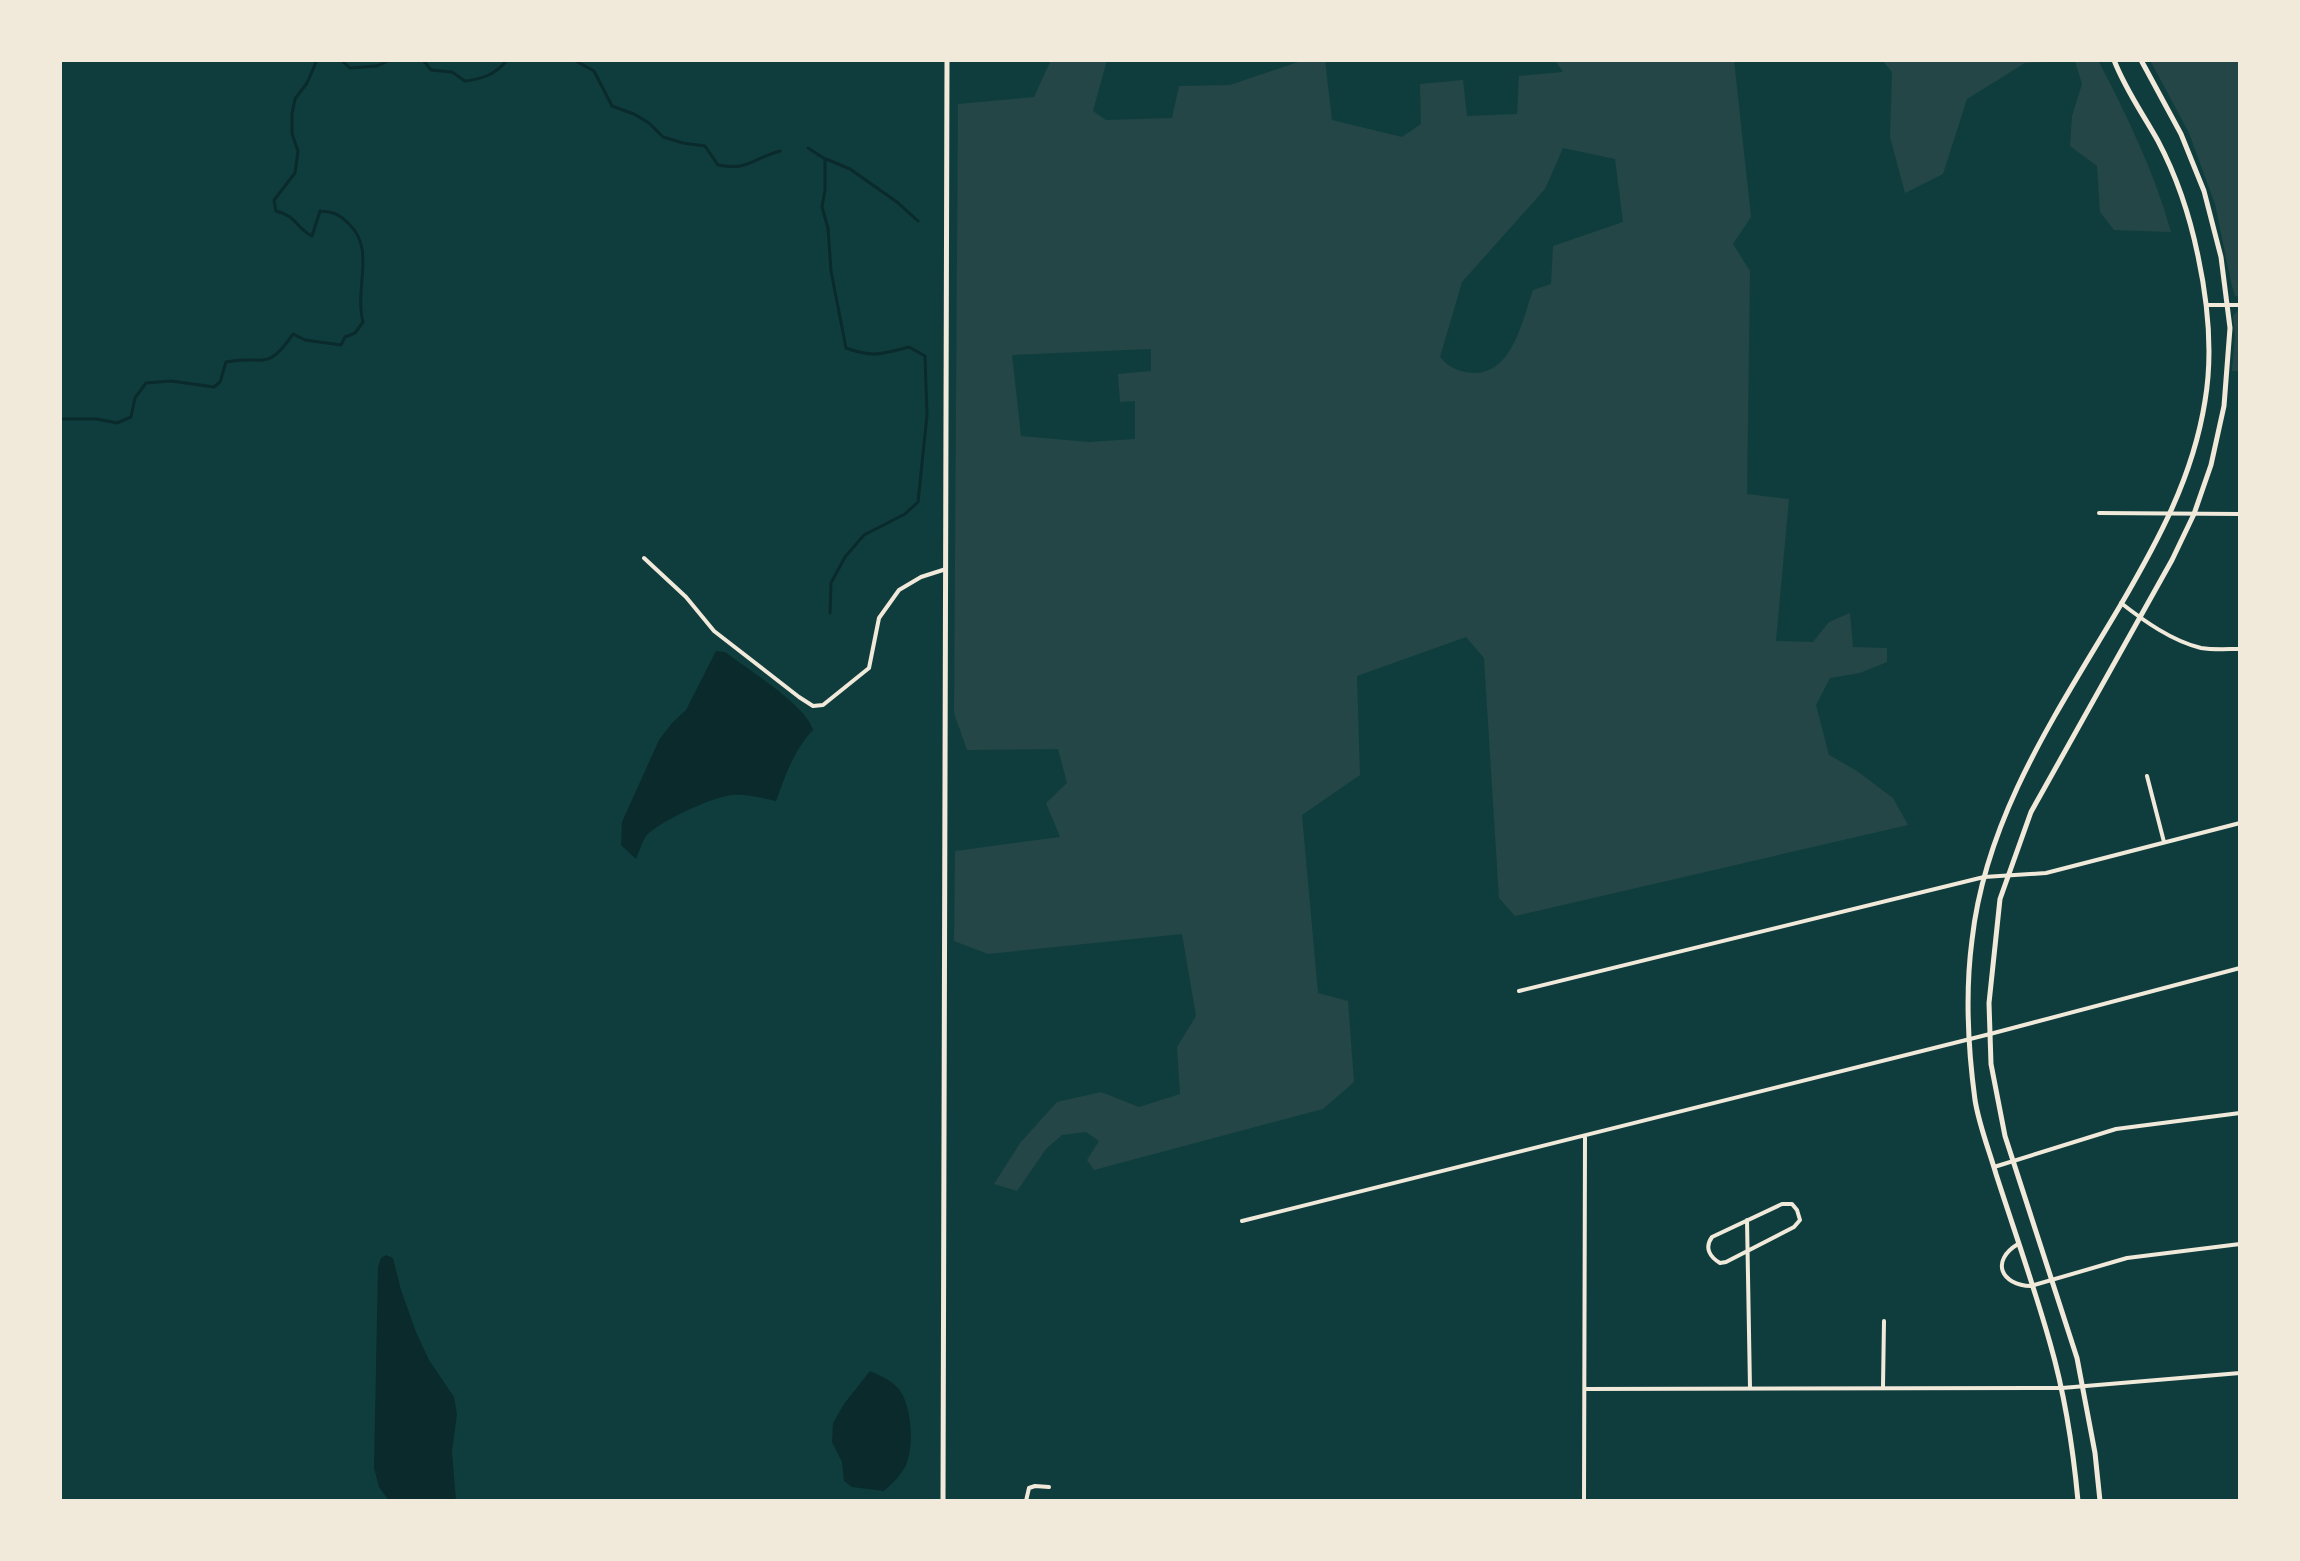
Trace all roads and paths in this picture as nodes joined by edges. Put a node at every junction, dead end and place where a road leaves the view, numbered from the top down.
1 (947, 60) edge
2 (2114, 60) edge
3 (2141, 60) edge
4 (2206, 305) junction
5 (2228, 305) junction
6 (2240, 305) edge
7 (2099, 513) dead end
8 (2171, 514) junction
9 (2194, 514) junction
10 (2240, 514) edge
11 (644, 558) dead end
12 (946, 569) junction
13 (2121, 603) junction
14 (2139, 617) junction
15 (2240, 649) edge
16 (2147, 776) dead end
17 (2240, 823) edge
18 (2164, 842) junction
19 (2007, 876) junction
20 (1984, 877) junction
21 (2240, 968) edge
22 (1519, 991) dead end
23 (1990, 1034) junction
24 (1970, 1039) junction
25 (2240, 1113) edge
26 (1585, 1136) junction
27 (2014, 1160) junction
28 (1994, 1167) junction
29 (1747, 1220) junction
30 (1242, 1221) dead end
31 (2018, 1244) junction
32 (2240, 1244) edge
33 (1748, 1250) junction
34 (2052, 1279) junction
35 (2031, 1286) junction
36 (1884, 1321) dead end
37 (2240, 1373) edge
38 (1882, 1387) junction
39 (2083, 1387) junction
40 (1750, 1388) junction
41 (2062, 1388) junction
42 (1585, 1389) junction
43 (1049, 1487) dead end
44 (943, 1501) edge
45 (1026, 1501) edge
46 (1584, 1501) edge
47 (2078, 1501) edge
48 (2100, 1501) edge

1 - 12 street
2 - 4 street
3 - 5 street
4 - 5 street
4 - 8 street
5 - 6 street
5 - 9 street
7 - 8 street
8 - 9 street
8 - 13 street
9 - 10 street
9 - 14 street
11 - 12 street
12 - 44 street
13 - 14 street
13 - 20 street
14 - 15 street
14 - 19 street
16 - 18 street
17 - 18 street
18 - 19 street
19 - 20 street
19 - 23 street
20 - 22 street
20 - 24 street
21 - 23 street
23 - 24 street
23 - 27 street
24 - 26 street
24 - 28 street
25 - 27 street
26 - 30 street
26 - 42 street
27 - 28 street
27 - 34 street
28 - 31 street
29 - 33 street
29 - 33 street
29 - 33 street
31 - 35 street
31 - 35 street
32 - 34 street
33 - 40 street
34 - 35 street
34 - 39 street
35 - 41 street
36 - 38 street
37 - 39 street
38 - 40 street
38 - 41 street
39 - 41 street
39 - 48 street
40 - 42 street
41 - 47 street
42 - 46 street
43 - 45 street

